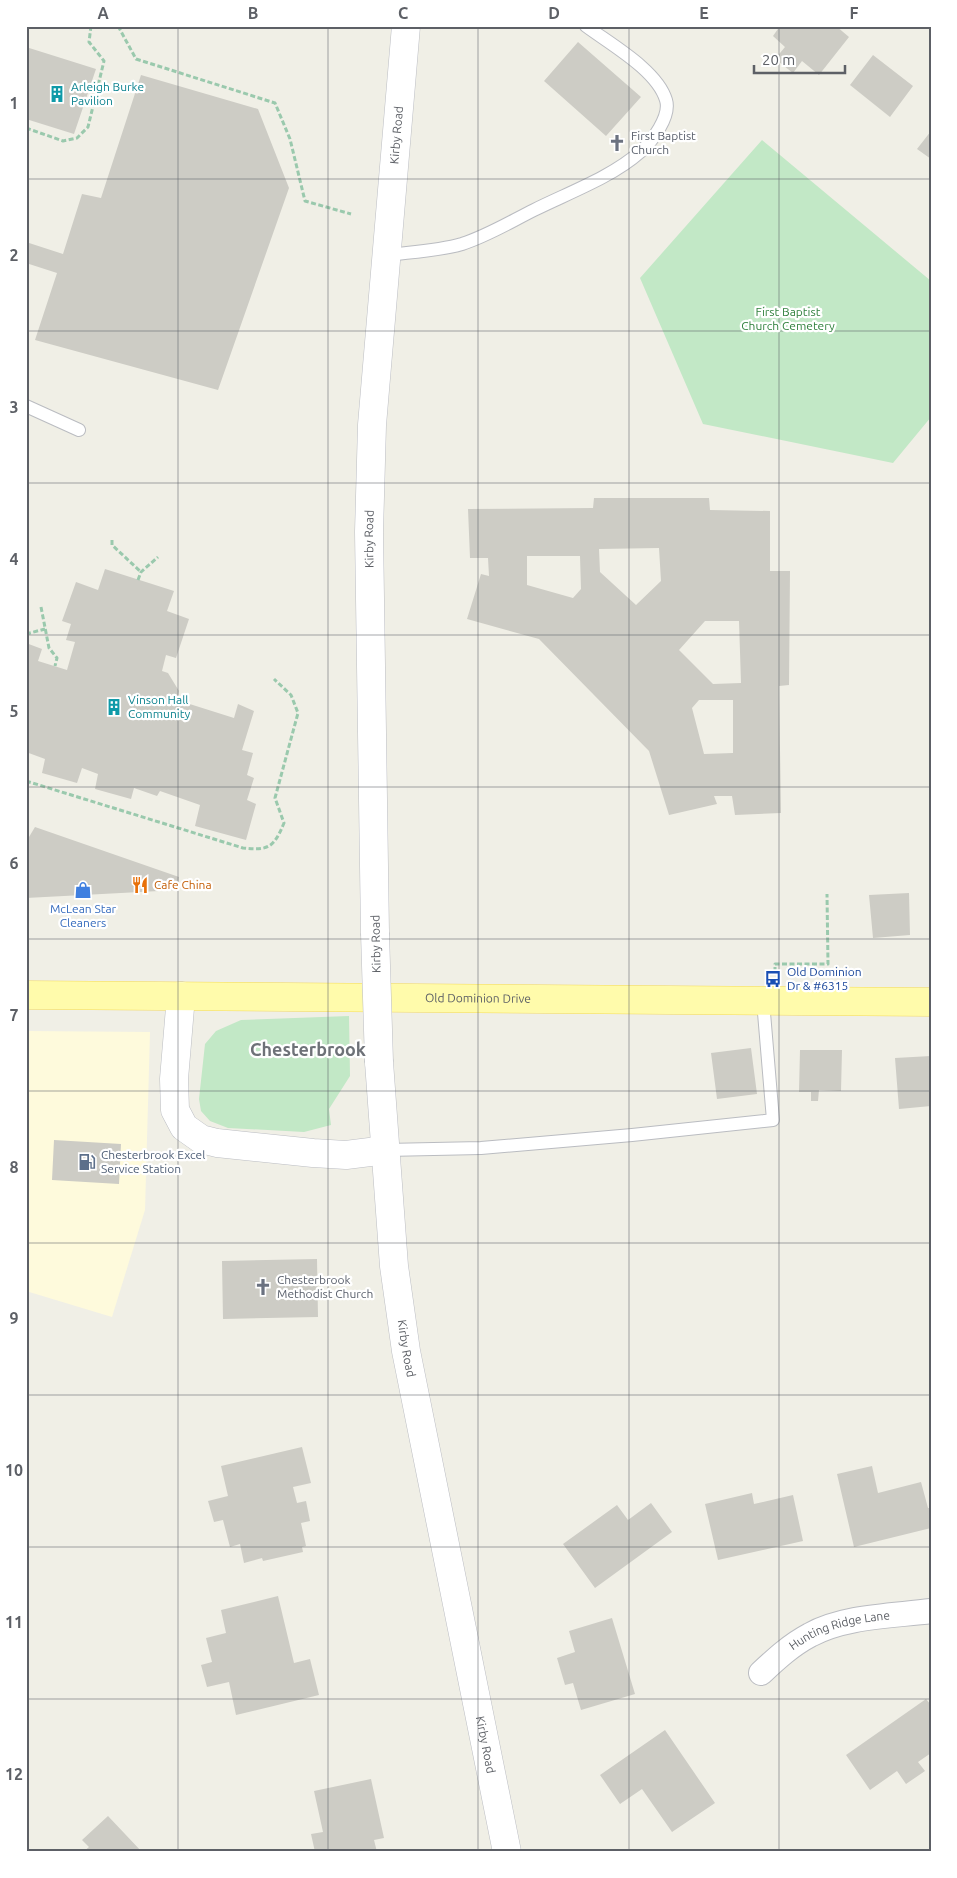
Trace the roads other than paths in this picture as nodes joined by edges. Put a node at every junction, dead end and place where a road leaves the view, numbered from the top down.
1 (406, 26) edge
2 (586, 26) edge
3 (387, 255) junction
4 (26, 406) edge
5 (80, 430) dead end
6 (26, 994) edge
7 (181, 996) junction
8 (769, 1001) junction
9 (931, 1002) edge
10 (386, 1150) junction
11 (931, 1611) edge
12 (761, 1673) dead end
13 (507, 1852) edge

1 - 3 main road, Kirby Road
2 - 3 lane
3 - 10 main road, Kirby Road, bridge
4 - 5 lane
6 - 7 main road, Old Dominion Drive
7 - 8 main road, Old Dominion Drive
7 - 10 main road
8 - 9 main road, Old Dominion Drive
8 - 10 lane
10 - 13 main road, Kirby Road
11 - 12 street, Hunting Ridge Lane

